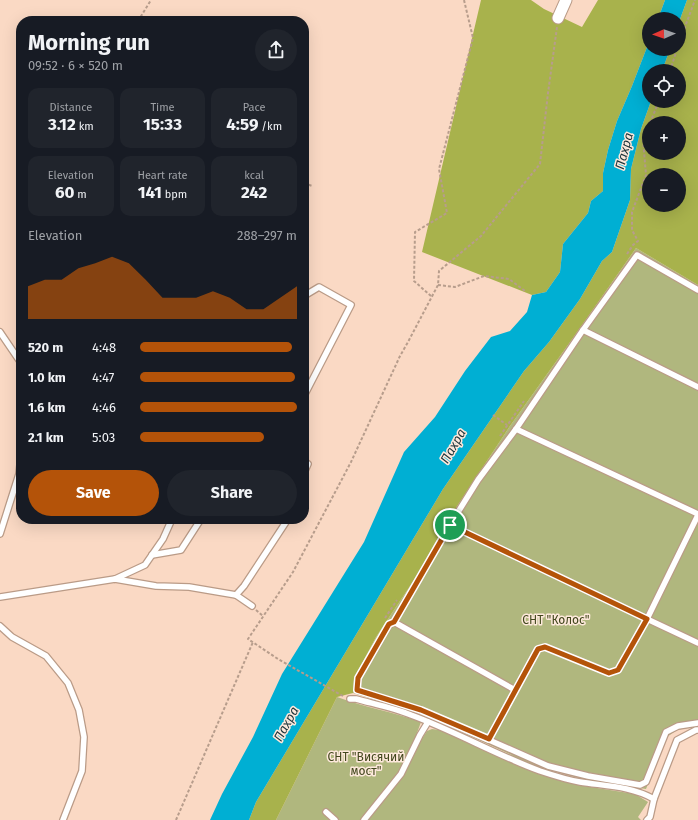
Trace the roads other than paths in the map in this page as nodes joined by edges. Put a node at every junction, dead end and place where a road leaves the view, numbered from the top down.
1 (566, 0) edge
2 (558, 18) road end
3 (698, 290) edge
4 (309, 293) edge
5 (583, 330) junction
6 (0, 332) edge
7 (16, 356) edge
8 (309, 386) edge
9 (698, 387) edge
10 (516, 429) junction
11 (16, 483) edge
12 (698, 514) edge
13 (170, 524) edge
14 (198, 524) edge
15 (285, 524) edge
16 (450, 525) junction
17 (0, 534) edge
18 (152, 555) junction
19 (115, 579) junction
20 (236, 595) junction
21 (0, 597) edge
22 (252, 606) dead end
23 (647, 619) junction
24 (394, 622) junction
25 (0, 626) edge
26 (698, 643) edge
27 (515, 690) junction
28 (350, 699) dead end
29 (428, 722) junction
30 (698, 723) edge
31 (698, 730) edge
32 (489, 739) junction
33 (654, 798) junction
34 (326, 812) dead end
35 (650, 819) edge
36 (63, 820) edge
37 (335, 820) edge
38 (364, 820) edge

1 - 2 street
3 - 5 lane
4 - 8 lane
5 - 9 lane
5 - 10 lane
6 - 7 lane
10 - 12 lane
10 - 16 lane
11 - 17 lane
12 - 23 lane
13 - 18 lane
14 - 18 lane
15 - 20 lane
16 - 23 lane
16 - 24 lane
18 - 19 lane
19 - 20 lane
19 - 21 lane
20 - 22 lane
23 - 26 lane
23 - 27 lane
24 - 27 lane
24 - 32 lane
25 - 36 lane
27 - 32 lane
28 - 29 lane
29 - 33 lane
29 - 38 lane
30 - 32 lane
31 - 33 lane
33 - 35 lane
34 - 37 lane

